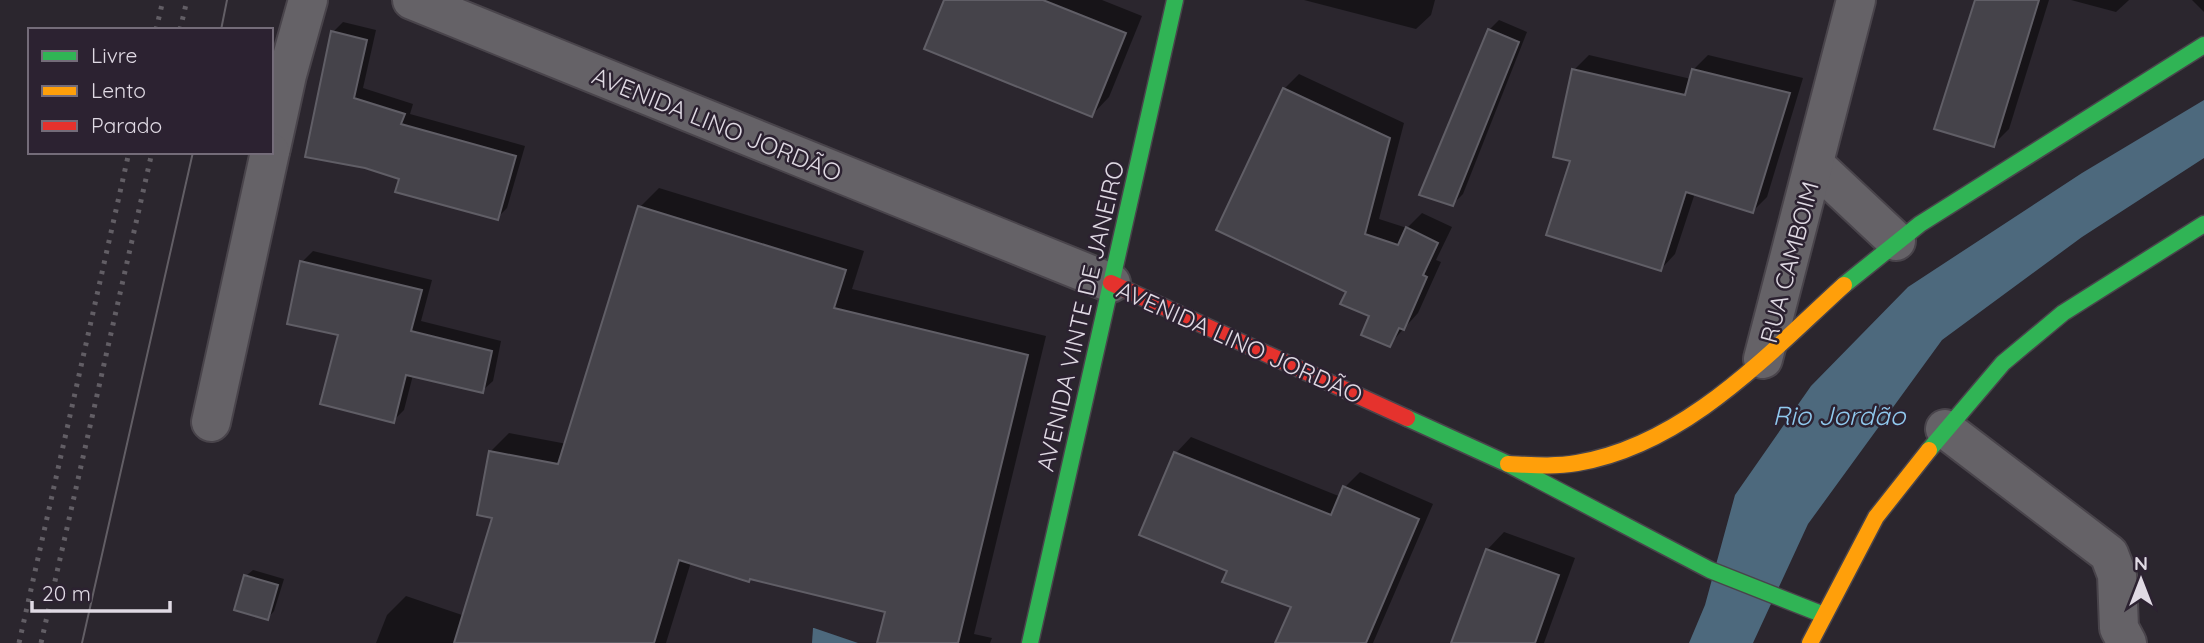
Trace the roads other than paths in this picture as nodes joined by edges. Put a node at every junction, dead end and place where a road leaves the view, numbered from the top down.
1 (308, 0) edge
2 (412, 0) edge
3 (1175, 0) edge
4 (1856, 0) edge
5 (2204, 45) edge
6 (273, 141) edge
7 (270, 154) edge
8 (1815, 165) junction
9 (2204, 224) edge
10 (1896, 241) junction
11 (1111, 283) junction
12 (1763, 359) junction
13 (211, 422) dead end
14 (1945, 429) junction
15 (1508, 464) junction
16 (1824, 615) junction
17 (1030, 643) edge
18 (1810, 643) edge
19 (2127, 643) edge

1 - 6 street
2 - 11 street, AVENIDA LINO JORDÃO
3 - 11 main road, AVENIDA VINTE DE JANEIRO
4 - 8 street, RUA CAMBOIM
5 - 10 main road
7 - 13 street
8 - 10 street, RUA CAMBOIM
8 - 12 street, RUA CAMBOIM
9 - 14 main road
10 - 12 main road
11 - 15 main road, AVENIDA LINO JORDÃO
11 - 17 main road, AVENIDA VINTE DE JANEIRO
12 - 15 main road
14 - 16 main road
14 - 19 street
15 - 16 main road, AVENIDA LINO JORDÃO
16 - 18 main road

